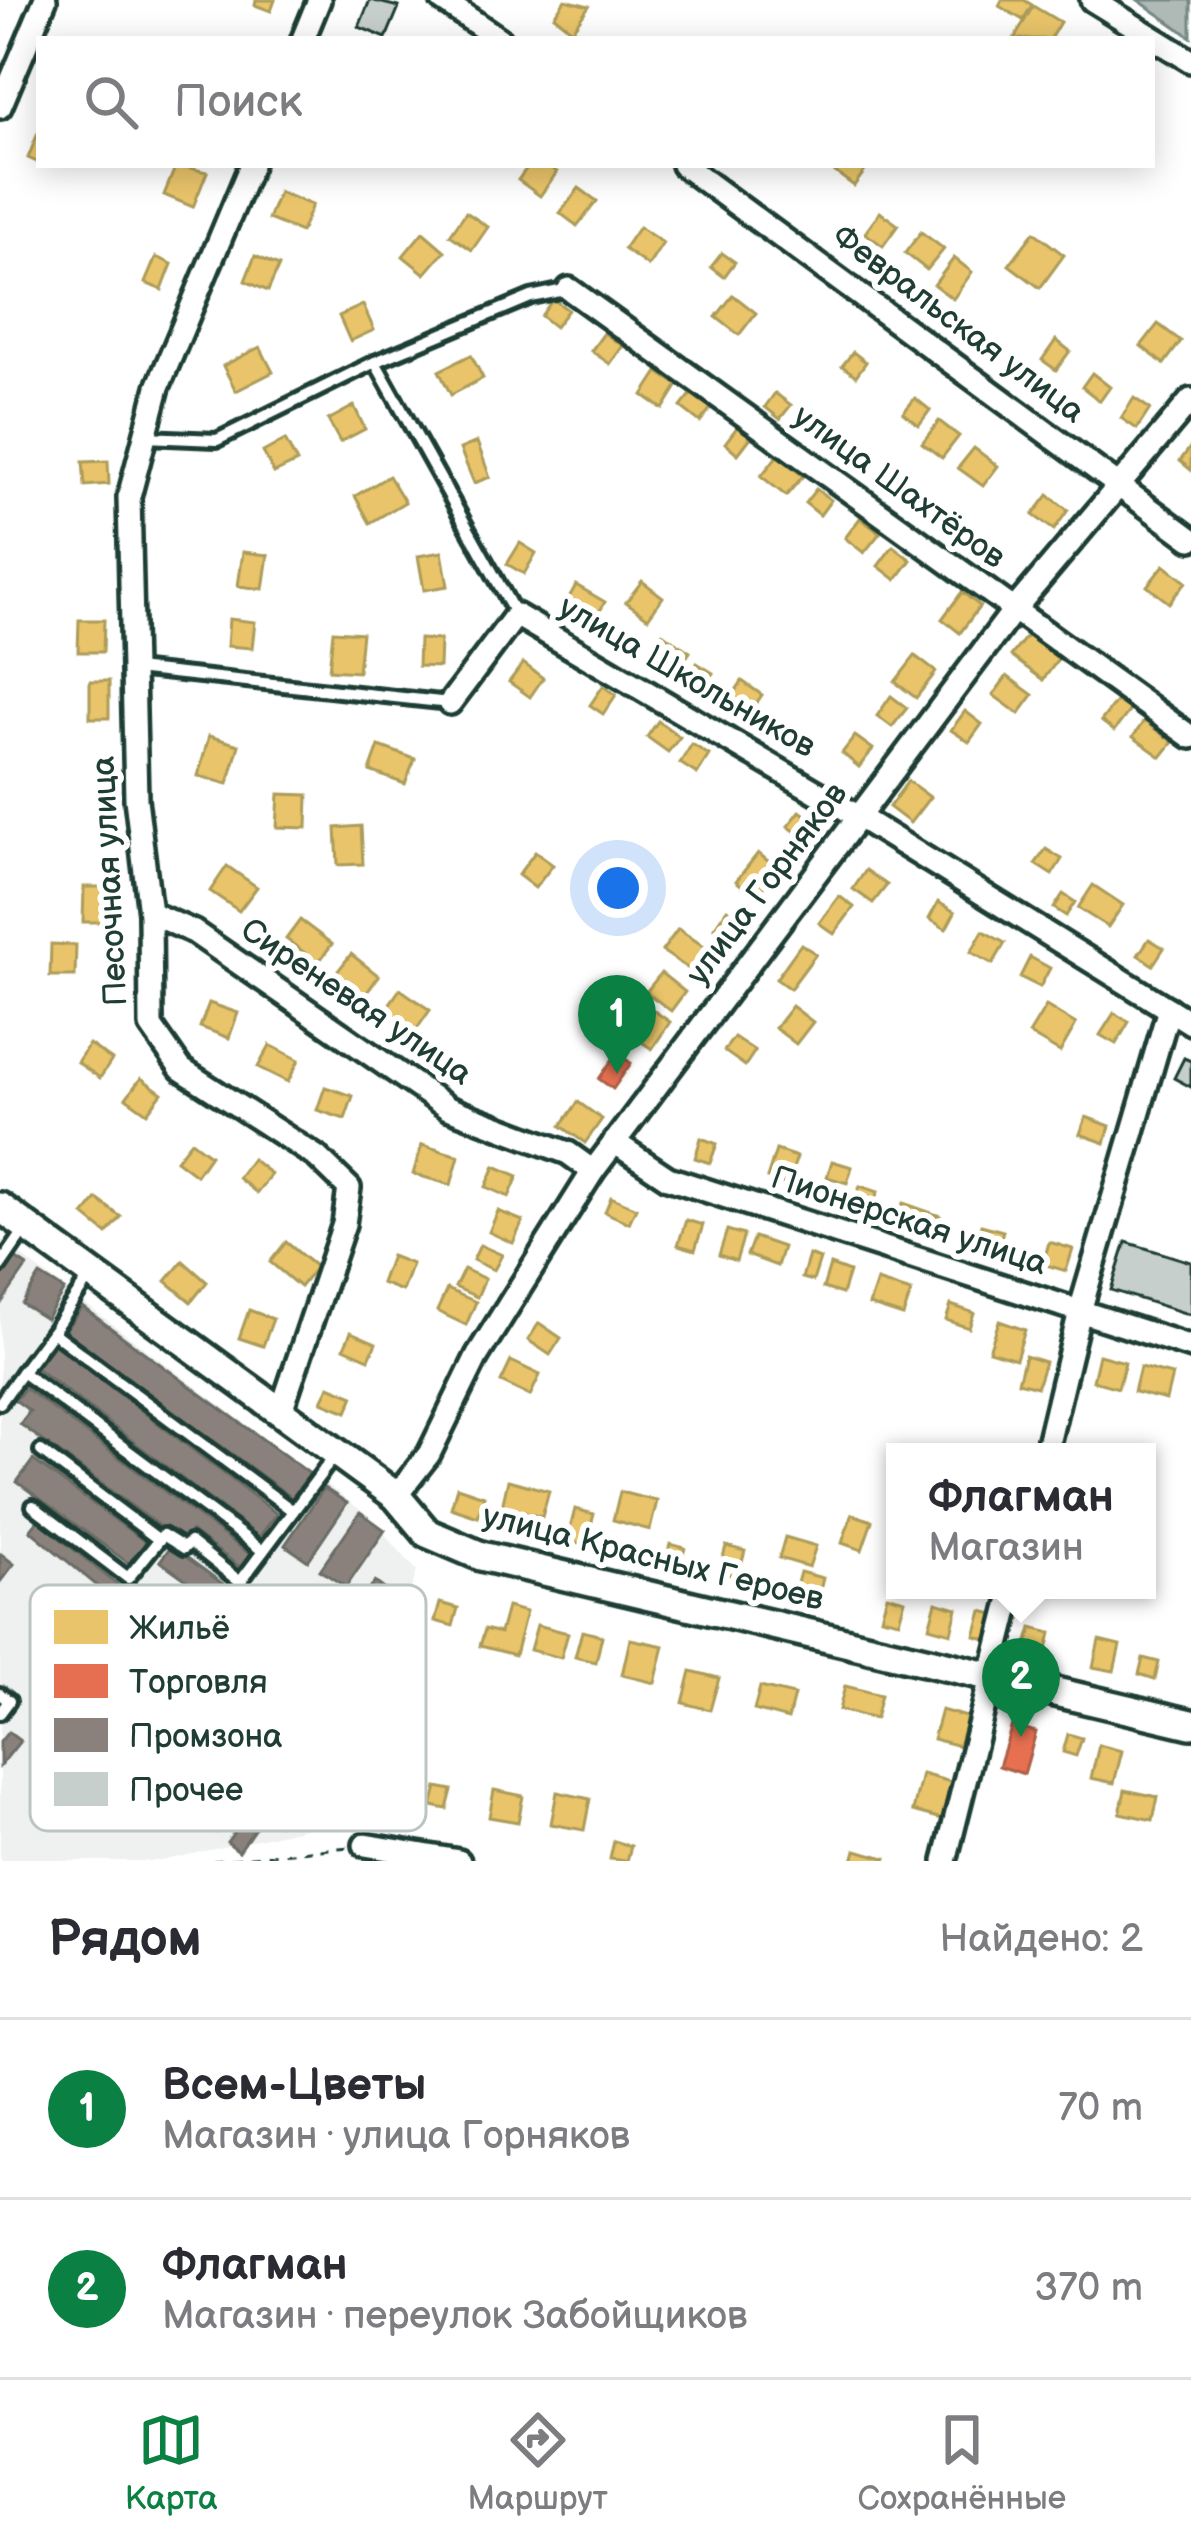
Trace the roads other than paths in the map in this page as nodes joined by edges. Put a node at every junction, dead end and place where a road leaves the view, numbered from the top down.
1 (45, 0) edge
2 (319, 0) edge
3 (442, 0) edge
4 (1092, 0) edge
5 (304, 36) edge
6 (496, 36) edge
7 (1150, 36) edge
8 (1155, 39) edge
9 (1191, 61) edge
10 (0, 107) edge
11 (250, 168) edge
12 (687, 168) edge
13 (569, 289) joint
14 (375, 362) junction
15 (1191, 400) edge
16 (145, 437) junction
17 (1120, 486) junction
18 (1191, 539) edge
19 (1013, 610) junction
20 (516, 615) junction
21 (135, 669) junction
22 (450, 703) joint
23 (1191, 737) edge
24 (859, 817) junction
25 (150, 913) junction
26 (1168, 1010) junction
27 (1191, 1023) edge
28 (614, 1142) junction
29 (593, 1171) junction
30 (0, 1208) edge
31 (26, 1228) junction
32 (0, 1265) edge
33 (92, 1275) junction
34 (1080, 1311) junction
35 (52, 1332) junction
36 (1191, 1347) edge
37 (22, 1372) junction
38 (0, 1403) edge
39 (280, 1412) junction
40 (1048, 1443) edge
41 (41, 1451) dead end
42 (337, 1452) junction
43 (396, 1496) junction
44 (33, 1507) dead end
45 (293, 1511) junction
46 (159, 1540) junction
47 (263, 1551) junction
48 (1011, 1599) edge
49 (992, 1678) junction
50 (0, 1694) edge
51 (0, 1713) edge
52 (1191, 1724) edge
53 (365, 1845) road end
54 (459, 1861) edge
55 (946, 1861) edge

1 - 10 street
2 - 5 street
3 - 6 street
4 - 7 street
8 - 9 street
11 - 16 street, Песочная улица
12 - 17 street, Февральская улица
13 - 14 lane
13 - 19 street, улица Шахтёров
14 - 16 lane
14 - 20 lane
15 - 17 street, улица Горняков
16 - 21 street, Песочная улица
17 - 18 street, Февральская улица
17 - 19 street, улица Горняков
19 - 23 street, улица Шахтёров
19 - 24 street, улица Горняков
20 - 22 street
20 - 24 street, улица Школьников
21 - 22 lane
21 - 25 street, Песочная улица
24 - 26 street, улица Школьников
24 - 28 street, улица Горняков
25 - 29 street, Сиреневая улица
25 - 39 street, Песочная улица
26 - 27 street, улица Школьников
26 - 34 street
28 - 29 street, улица Горняков
28 - 34 street, Пионерская улица
29 - 43 street, улица Горняков
30 - 31 main road, улица Красных Героев
31 - 32 lane
31 - 33 main road, улица Красных Героев
33 - 35 lane
33 - 39 main road, улица Красных Героев
34 - 36 street, Пионерская улица
34 - 40 street
35 - 37 lane
35 - 45 lane
37 - 38 lane
37 - 47 lane
39 - 42 main road, улица Красных Героев
41 - 46 lane
42 - 43 main road, улица Красных Героев
42 - 45 lane
43 - 49 main road, улица Красных Героев
44 - 46 lane
45 - 47 lane
46 - 47 lane
48 - 49 street
49 - 52 main road, улица Красных Героев
49 - 55 street
50 - 51 lane
53 - 54 street

